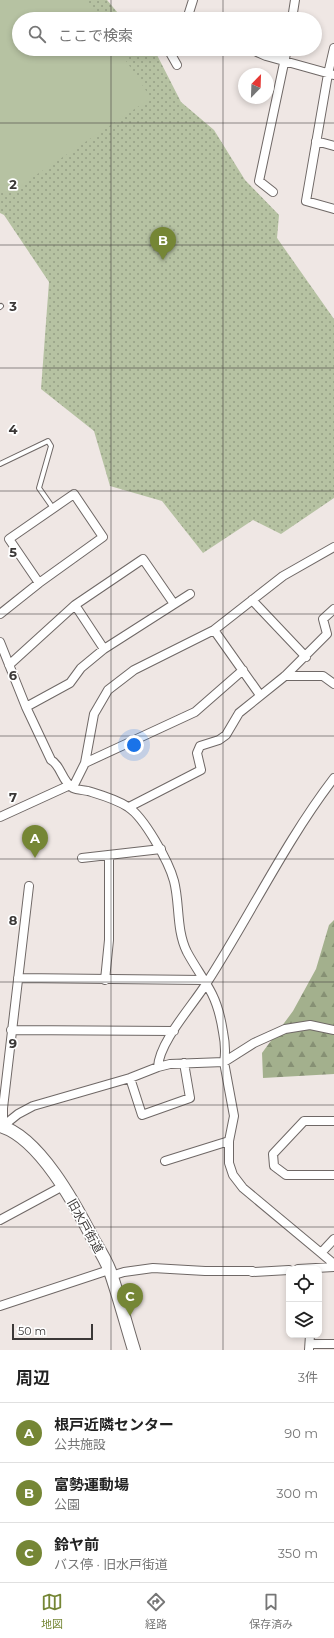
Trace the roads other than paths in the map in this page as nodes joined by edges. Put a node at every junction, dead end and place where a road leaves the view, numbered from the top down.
1 (193, 0) edge
2 (295, 0) edge
3 (189, 12) edge
4 (293, 12) edge
5 (334, 48) edge
6 (172, 56) edge
7 (270, 56) edge
8 (286, 56) edge
9 (285, 61) junction
10 (177, 65) dead end
11 (331, 75) edge
12 (316, 141) junction
13 (334, 146) edge
14 (273, 192) dead end
15 (334, 209) edge
16 (0, 464) edge
17 (54, 508) junction
18 (334, 547) edge
19 (39, 583) junction
20 (190, 594) dead end
21 (252, 600) junction
22 (174, 604) junction
23 (75, 605) junction
24 (334, 609) edge
25 (0, 614) edge
26 (214, 630) junction
27 (0, 642) edge
28 (104, 649) junction
29 (306, 657) junction
30 (8, 665) junction
31 (243, 670) junction
32 (285, 676) junction
33 (334, 684) edge
34 (260, 695) junction
35 (26, 707) junction
36 (85, 763) junction
37 (334, 778) edge
38 (72, 786) junction
39 (129, 807) junction
40 (0, 817) edge
41 (161, 849) junction
42 (108, 855) junction
43 (82, 858) dead end
44 (29, 886) dead end
45 (18, 978) junction
46 (105, 980) junction
47 (205, 982) junction
48 (11, 1030) junction
49 (334, 1030) edge
50 (174, 1031) junction
51 (224, 1062) junction
52 (184, 1063) junction
53 (158, 1067) junction
54 (130, 1078) junction
55 (334, 1121) edge
56 (2, 1126) edge
57 (229, 1141) junction
58 (165, 1161) dead end
59 (334, 1175) edge
60 (63, 1186) junction
61 (0, 1220) edge
62 (334, 1239) edge
63 (321, 1253) junction
64 (334, 1264) edge
65 (334, 1267) edge
66 (322, 1268) edge
67 (286, 1270) edge
68 (110, 1273) junction
69 (0, 1306) edge
70 (310, 1343) edge
71 (334, 1344) edge
72 (134, 1350) edge

1 - 3 street
2 - 4 street
5 - 11 street
6 - 10 street
7 - 9 street
8 - 9 street
9 - 11 street
9 - 14 street
11 - 12 street
12 - 13 street
12 - 15 street
16 - 17 lane
17 - 19 street
17 - 19 street
18 - 21 street
19 - 25 street
20 - 22 street
21 - 26 street
21 - 29 street
22 - 23 street
22 - 28 street
23 - 28 street
23 - 30 street
24 - 29 street
26 - 31 street
26 - 36 street
27 - 30 street
28 - 35 street
29 - 32 street
30 - 35 street
31 - 34 street
31 - 36 street
32 - 33 street
32 - 34 street
34 - 39 street
35 - 38 street
36 - 38 street
37 - 47 street
38 - 39 street
38 - 40 street
39 - 41 street
41 - 42 street
41 - 47 street
42 - 43 street
42 - 46 street
44 - 45 street
45 - 46 street
45 - 48 street
46 - 47 street
47 - 50 street
47 - 51 street
48 - 50 street
48 - 56 street
49 - 51 street
50 - 53 street
51 - 52 street
51 - 57 street
52 - 53 street
52 - 54 street
53 - 54 street
54 - 56 street
55 - 59 street
56 - 60 street, 旧水戸街道
57 - 58 street
57 - 63 street
60 - 61 street
60 - 68 street, 旧水戸街道
62 - 63 street
63 - 64 street
65 - 66 street
67 - 68 street
68 - 69 street
68 - 72 street, 旧水戸街道
70 - 71 street

